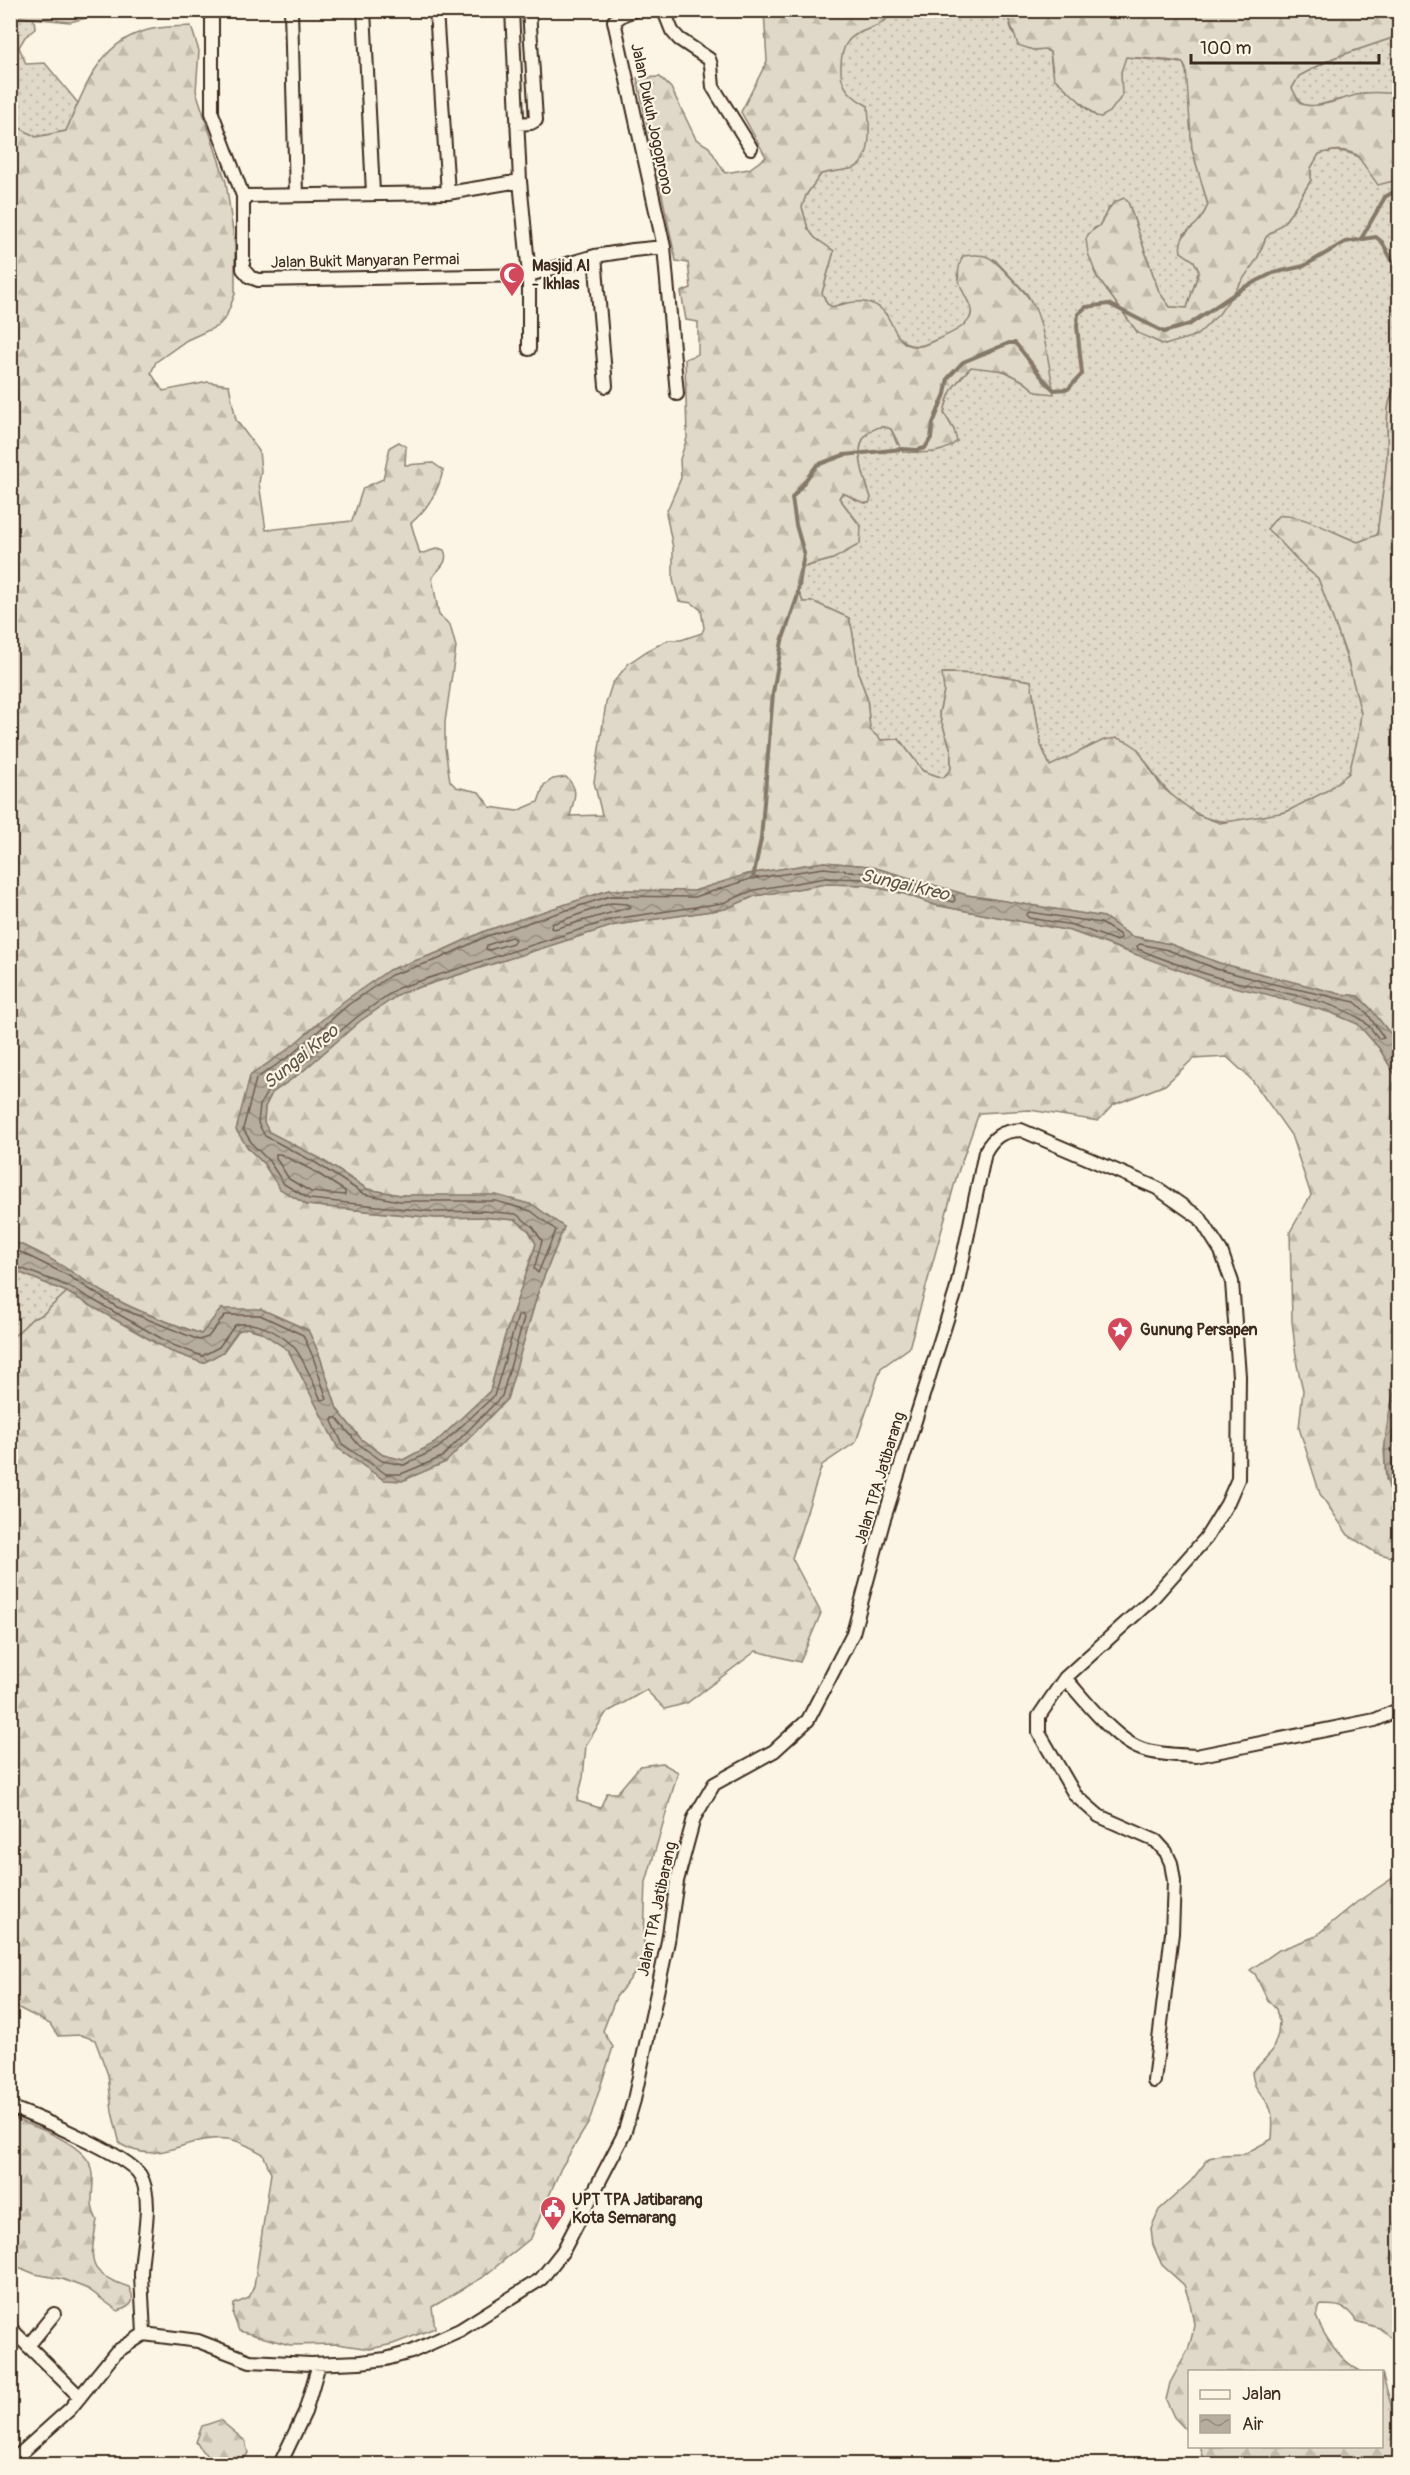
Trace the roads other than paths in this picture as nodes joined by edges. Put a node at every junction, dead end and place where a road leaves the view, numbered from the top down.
1 (212, 10) edge
2 (291, 10) edge
3 (364, 10) edge
4 (436, 10) edge
5 (512, 10) edge
6 (529, 10) edge
7 (635, 10) edge
8 (651, 10) edge
9 (664, 11) edge
10 (517, 124) junction
11 (751, 148) dead end
12 (520, 181) junction
13 (373, 193) junction
14 (448, 193) junction
15 (296, 195) junction
16 (243, 196) junction
17 (664, 247) junction
18 (595, 256) junction
19 (529, 275) junction
20 (529, 349) dead end
21 (606, 386) dead end
22 (677, 394) dead end
23 (1065, 1678) junction
24 (1400, 1710) edge
25 (1154, 2081) dead end
26 (10, 2108) edge
27 (54, 2314) dead end
28 (10, 2328) edge
29 (144, 2334) junction
30 (28, 2346) junction
31 (319, 2364) junction
32 (80, 2397) junction
33 (10, 2463) edge
34 (280, 2464) edge

1 - 16 street, Jalan Bukit Manyaran Permai
2 - 15 street
3 - 13 street
4 - 14 street
5 - 10 street
6 - 10 street
7 - 17 street, Jalan Dukuh Jogoprono
8 - 9 street
9 - 11 street
10 - 12 street
12 - 14 street
12 - 19 street
13 - 14 street
13 - 15 street
15 - 16 street
16 - 19 street, Jalan Bukit Manyaran Permai
17 - 18 street, Jalan Bukit Manyaran Permai
17 - 22 street
18 - 19 street, Jalan Bukit Manyaran Permai
18 - 21 street
19 - 20 street
23 - 24 street
23 - 25 street, Jalan TPA Jatibarang
23 - 31 street, Jalan TPA Jatibarang
26 - 29 street
27 - 30 street
28 - 30 street
29 - 31 street, Jalan TPA Jatibarang
29 - 32 street
30 - 32 street
31 - 34 street
32 - 33 street

